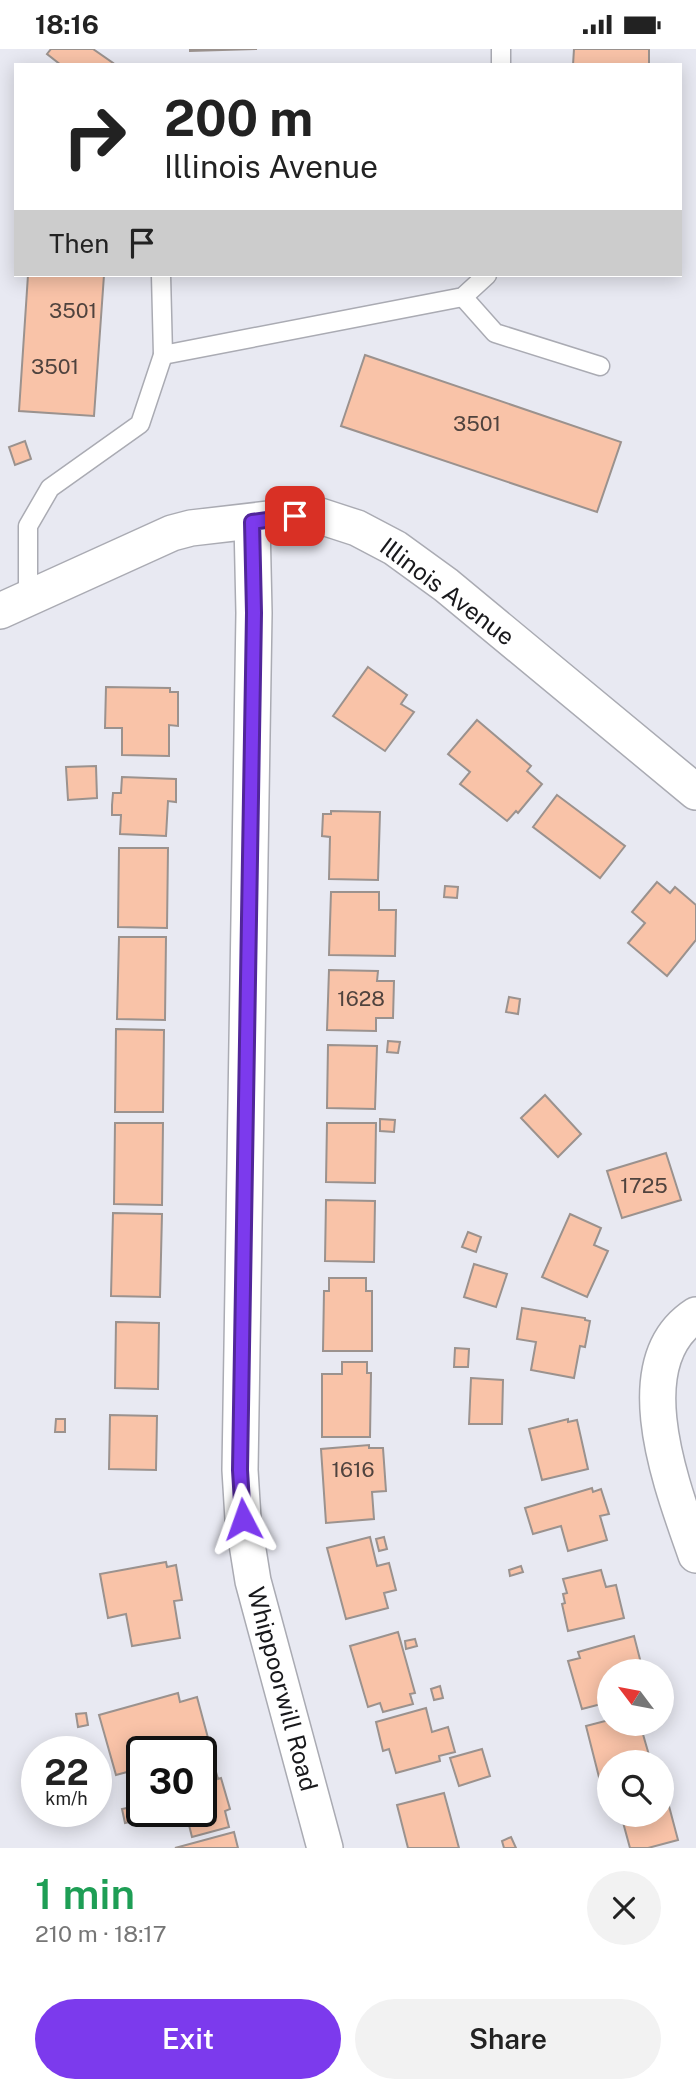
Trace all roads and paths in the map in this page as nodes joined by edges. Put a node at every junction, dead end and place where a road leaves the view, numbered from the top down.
1 (161, 277) edge
2 (484, 277) edge
3 (463, 297) junction
4 (163, 355) junction
5 (600, 366) dead end
6 (252, 522) junction
7 (14, 605) edge
8 (696, 792) edge
9 (696, 1315) edge
10 (696, 1555) edge
11 (326, 1848) edge

1 - 4 lane
2 - 3 lane
3 - 4 lane
3 - 5 lane
4 - 7 lane
6 - 7 street, Illinois Avenue
6 - 8 street, Illinois Avenue
6 - 11 street, Whippoorwill Road
9 - 10 street

